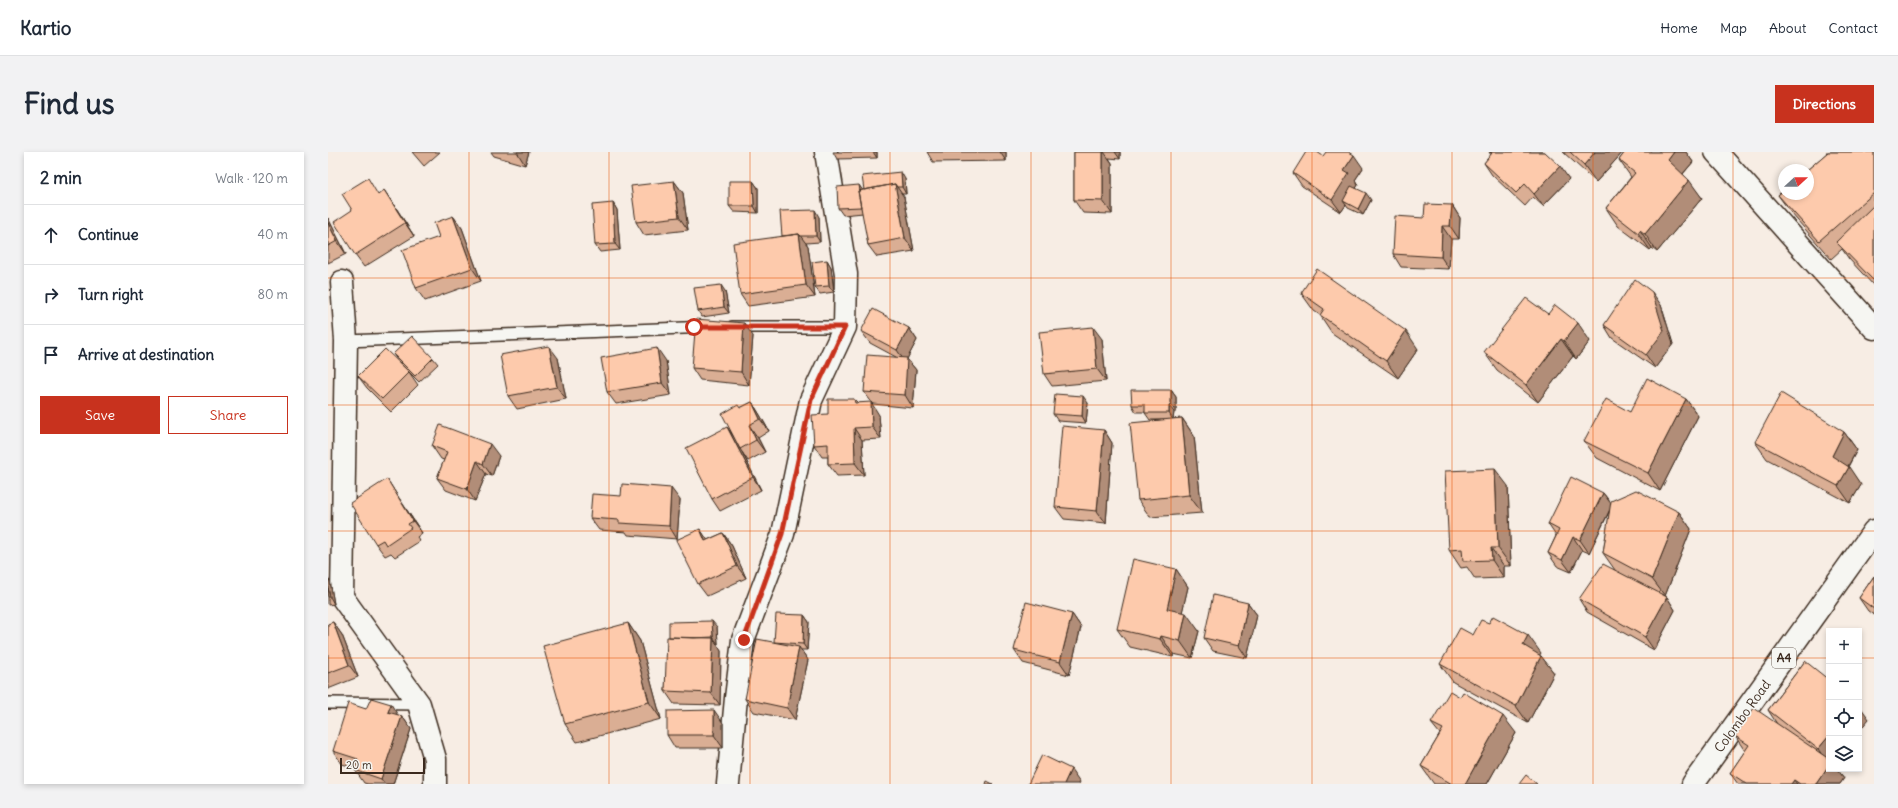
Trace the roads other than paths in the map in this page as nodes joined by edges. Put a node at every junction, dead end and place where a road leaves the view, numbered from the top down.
1 (826, 152) edge
2 (1716, 152) edge
3 (342, 282) dead end
4 (845, 327) junction
5 (1874, 328) edge
6 (346, 341) junction
7 (1874, 532) edge
8 (328, 703) edge
9 (419, 704) junction
10 (434, 784) edge
11 (728, 784) edge
12 (1693, 784) edge

1 - 4 main road
2 - 5 main road
3 - 6 main road
4 - 6 lane
4 - 11 main road
6 - 9 main road
7 - 12 main road, Colombo Road / A4
8 - 9 lane
9 - 10 main road

